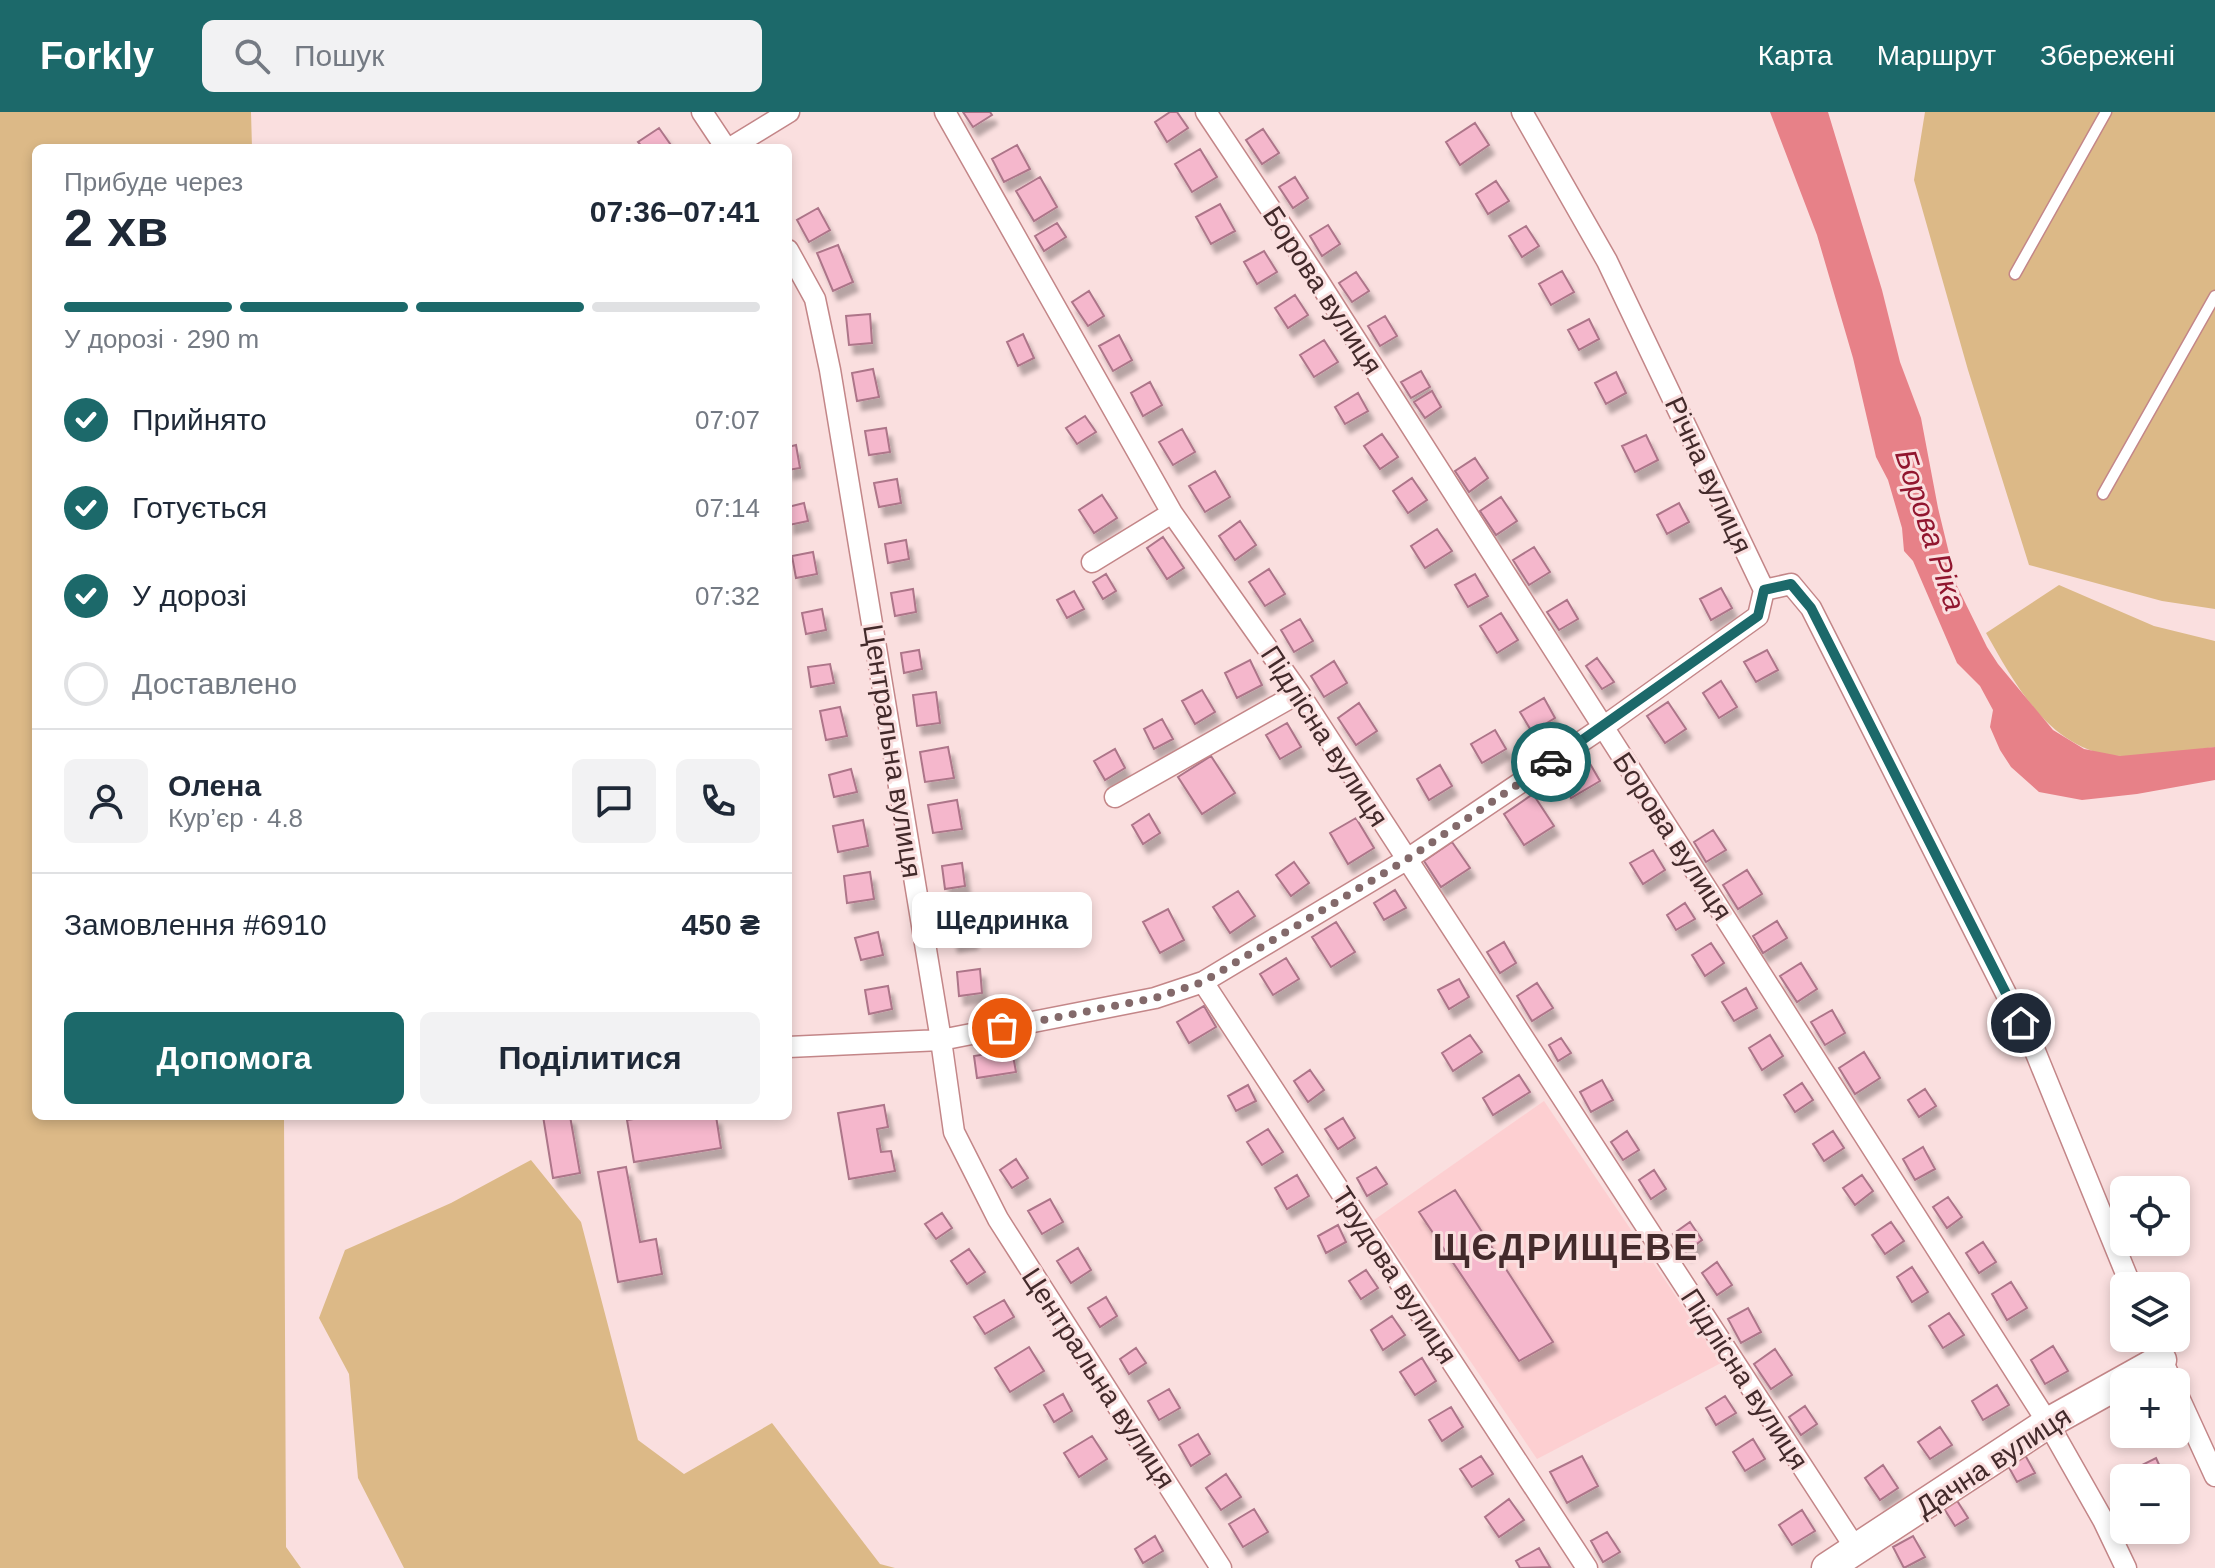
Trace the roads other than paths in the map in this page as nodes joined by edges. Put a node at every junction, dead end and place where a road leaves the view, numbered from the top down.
1 (702, 112) edge
2 (789, 112) edge
3 (945, 112) edge
4 (1206, 112) edge
5 (1522, 112) edge
6 (2106, 112) edge
7 (725, 144) edge
8 (735, 144) edge
9 (792, 257) edge
10 (2015, 274) dead end
11 (2215, 296) edge
12 (2103, 494) dead end
13 (1172, 513) junction
14 (1092, 562) dead end
15 (1764, 590) junction
16 (1299, 693) junction
17 (1603, 727) junction
18 (1115, 797) dead end
19 (1406, 860) junction
20 (1203, 982) junction
21 (941, 1040) junction
22 (792, 1047) edge
23 (2125, 1272) edge
24 (2162, 1360) edge
25 (2190, 1422) edge
26 (2048, 1423) junction
27 (2215, 1476) edge
28 (1856, 1549) junction
29 (1221, 1568) edge
30 (1587, 1568) edge
31 (1827, 1568) edge
32 (2126, 1568) edge

1 - 7 street
2 - 8 street
3 - 13 street, Підлісна вулиця
4 - 17 street, Борова вулиця
5 - 15 street, Річна вулиця
6 - 10 lane
9 - 21 street, Центральна вулиця
11 - 12 lane
13 - 14 street
13 - 16 street, Підлісна вулиця
15 - 17 street
15 - 23 street
16 - 18 street
16 - 19 street, Підлісна вулиця
17 - 19 street
17 - 26 street, Борова вулиця
19 - 20 street
19 - 28 street, Підлісна вулиця
20 - 21 street
20 - 30 street, Трудова вулиця
21 - 22 street
21 - 29 street, Центральна вулиця
24 - 26 street, Дачна вулиця
25 - 27 street
26 - 28 street, Дачна вулиця
26 - 32 street, Борова вулиця
28 - 31 street, Дачна вулиця

